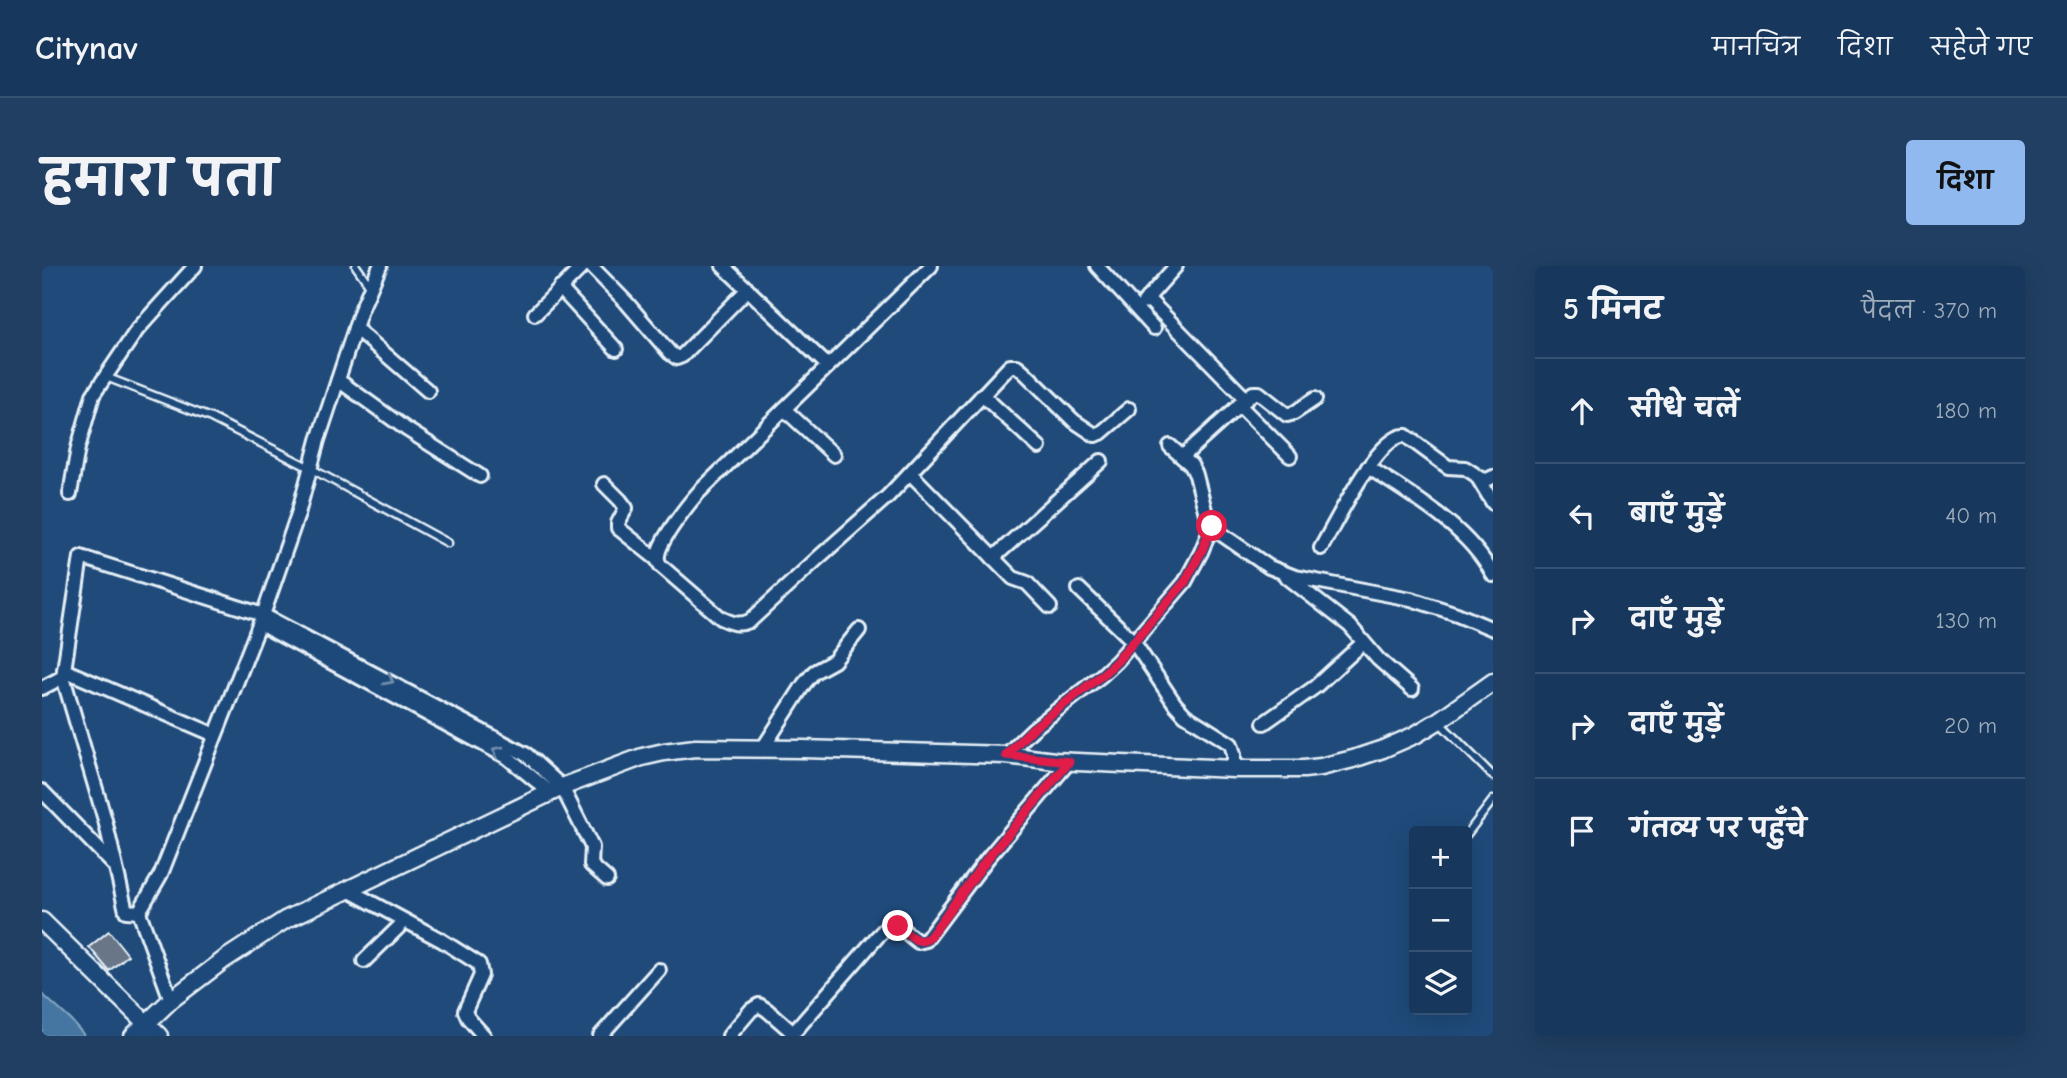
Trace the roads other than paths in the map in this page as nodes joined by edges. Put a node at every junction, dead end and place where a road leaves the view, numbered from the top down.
1 (195, 266) edge
2 (356, 266) edge
3 (380, 266) edge
4 (583, 266) edge
5 (591, 266) edge
6 (723, 266) edge
7 (1097, 266) edge
8 (1176, 266) edge
9 (927, 267) edge
10 (371, 288) junction
11 (560, 288) junction
12 (748, 289) junction
13 (1147, 298) junction
14 (1138, 309) junction
15 (535, 314) dead end
16 (355, 328) junction
17 (1154, 328) dead end
18 (616, 349) dead end
19 (828, 366) junction
20 (104, 376) junction
21 (338, 380) junction
22 (428, 391) dead end
23 (982, 394) junction
24 (1315, 399) dead end
25 (1242, 402) junction
26 (784, 409) junction
27 (1129, 409) dead end
28 (1170, 446) dead end
29 (1039, 447) dead end
30 (834, 455) dead end
31 (1290, 456) dead end
32 (1182, 457) junction
33 (1101, 461) dead end
34 (1368, 467) junction
35 (310, 468) junction
36 (910, 473) junction
37 (480, 476) dead end
38 (1493, 477) edge
39 (1478, 478) junction
40 (604, 484) dead end
41 (70, 494) dead end
42 (1493, 503) edge
43 (1212, 526) junction
44 (448, 543) dead end
45 (1321, 548) dead end
46 (993, 558) junction
47 (658, 560) junction
48 (1284, 574) junction
49 (1493, 575) edge
50 (1079, 589) dead end
51 (1050, 607) dead end
52 (261, 619) junction
53 (1493, 629) edge
54 (859, 630) dead end
55 (1133, 641) junction
56 (1363, 643) junction
57 (64, 674) junction
58 (1493, 682) edge
59 (42, 688) edge
60 (1412, 688) dead end
61 (1438, 721) junction
62 (1264, 723) dead end
63 (215, 735) junction
64 (762, 748) junction
65 (1006, 755) junction
66 (1069, 762) junction
67 (1234, 769) junction
68 (1493, 776) edge
69 (557, 790) junction
70 (42, 791) edge
71 (1493, 800) edge
72 (1472, 827) edge
73 (116, 867) junction
74 (607, 879) dead end
75 (348, 890) junction
76 (139, 912) junction
77 (42, 921) edge
78 (405, 921) junction
79 (364, 961) dead end
80 (659, 970) dead end
81 (171, 1000) junction
82 (138, 1031) edge
83 (796, 1034) edge
84 (159, 1036) edge
85 (484, 1036) edge
86 (600, 1036) edge
87 (729, 1036) edge

1 - 20 street
2 - 10 lane
3 - 10 street
4 - 11 street
5 - 12 street
6 - 12 street
7 - 14 street
8 - 13 street
9 - 19 street
10 - 16 street
11 - 15 street
11 - 18 street
12 - 19 street
13 - 14 street
13 - 25 street
14 - 17 street
16 - 21 street
16 - 22 street
19 - 26 street
20 - 35 lane
20 - 41 street
21 - 35 street
21 - 37 street
23 - 27 street
23 - 29 street
23 - 36 street
24 - 25 street
25 - 31 street
25 - 32 street
26 - 30 street
26 - 47 street
28 - 32 street
32 - 43 street
33 - 46 street
34 - 39 street
34 - 45 street
34 - 49 street
35 - 44 lane
35 - 52 street
36 - 46 street
36 - 47 street
38 - 39 street
39 - 42 street
40 - 47 street
43 - 48 street
43 - 55 street
46 - 51 street
48 - 53 street
48 - 56 street
50 - 55 street
52 - 57 street
52 - 63 street
52 - 69 street
54 - 64 street
55 - 65 street
55 - 67 street
56 - 60 street
56 - 62 street
57 - 59 street
57 - 63 street
57 - 73 street
58 - 61 street
61 - 67 street
61 - 68 lane
63 - 76 street
64 - 65 street
64 - 69 street
65 - 66 street
66 - 67 street
66 - 83 street
69 - 74 street
69 - 75 street
70 - 73 street
71 - 72 lane
73 - 76 street
75 - 78 street
75 - 81 street
76 - 81 street
77 - 82 street
78 - 79 street
78 - 85 street
80 - 86 street
81 - 82 street
82 - 84 street
83 - 87 street

